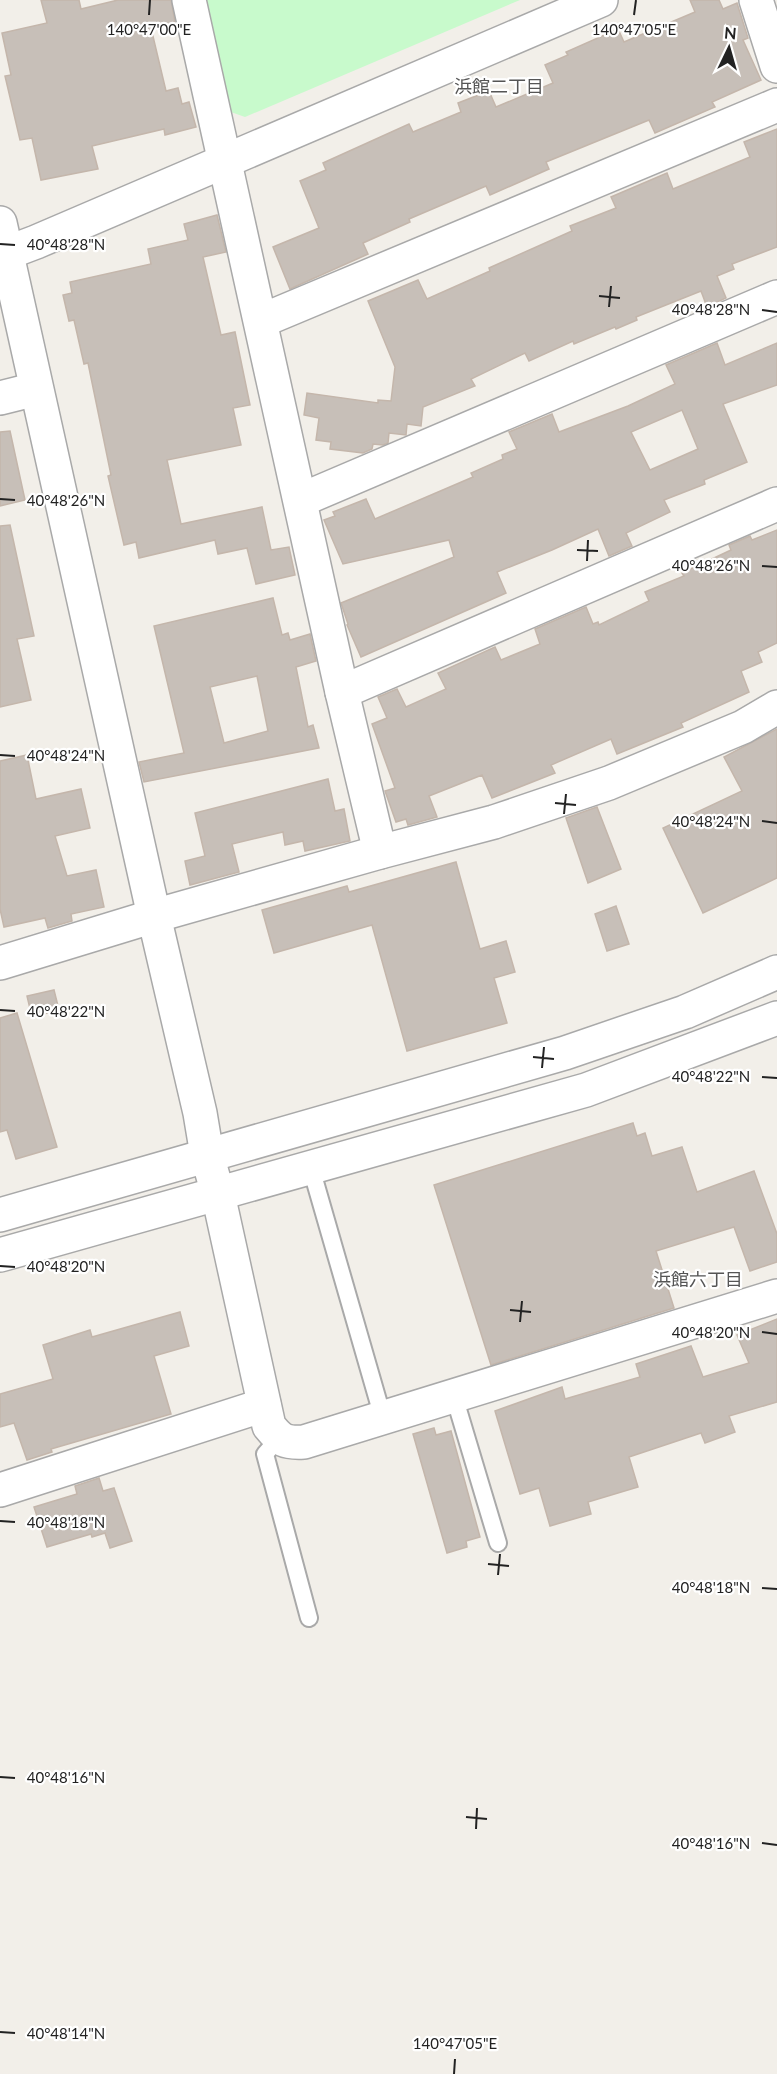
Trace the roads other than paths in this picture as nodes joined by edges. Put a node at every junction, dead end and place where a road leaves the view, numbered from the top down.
1 (189, 0) edge
2 (601, 0) edge
3 (756, 0) edge
4 (772, 31) edge
5 (777, 66) edge
6 (777, 105) edge
7 (226, 161) junction
8 (4, 238) edge
9 (777, 297) edge
10 (261, 321) junction
11 (36, 389) junction
12 (0, 399) edge
13 (301, 500) junction
14 (777, 504) edge
15 (342, 692) junction
16 (777, 708) edge
17 (380, 852) junction
18 (154, 915) junction
19 (0, 963) edge
20 (777, 972) edge
21 (777, 1018) edge
22 (207, 1155) junction
23 (311, 1168) junction
24 (218, 1194) junction
25 (0, 1215) edge
26 (0, 1255) edge
27 (777, 1296) edge
28 (454, 1396) junction
29 (264, 1405) junction
30 (383, 1418) junction
31 (279, 1438) junction
32 (0, 1490) edge
33 (498, 1543) dead end
34 (309, 1618) dead end

1 - 7 street
2 - 7 street
3 - 4 street
4 - 5 street
6 - 10 street
7 - 8 street
7 - 10 street
8 - 11 street
9 - 13 street
10 - 13 street
11 - 12 street
11 - 18 street
13 - 15 street
14 - 15 street
15 - 17 street
16 - 17 street
17 - 18 street
18 - 19 street
18 - 22 street
20 - 22 street
21 - 23 street
22 - 24 street
22 - 25 street
23 - 24 street
23 - 30 lane
24 - 26 street
24 - 29 street
27 - 28 street
28 - 30 street
28 - 33 lane
29 - 31 street
29 - 32 street
30 - 31 street
31 - 34 lane

